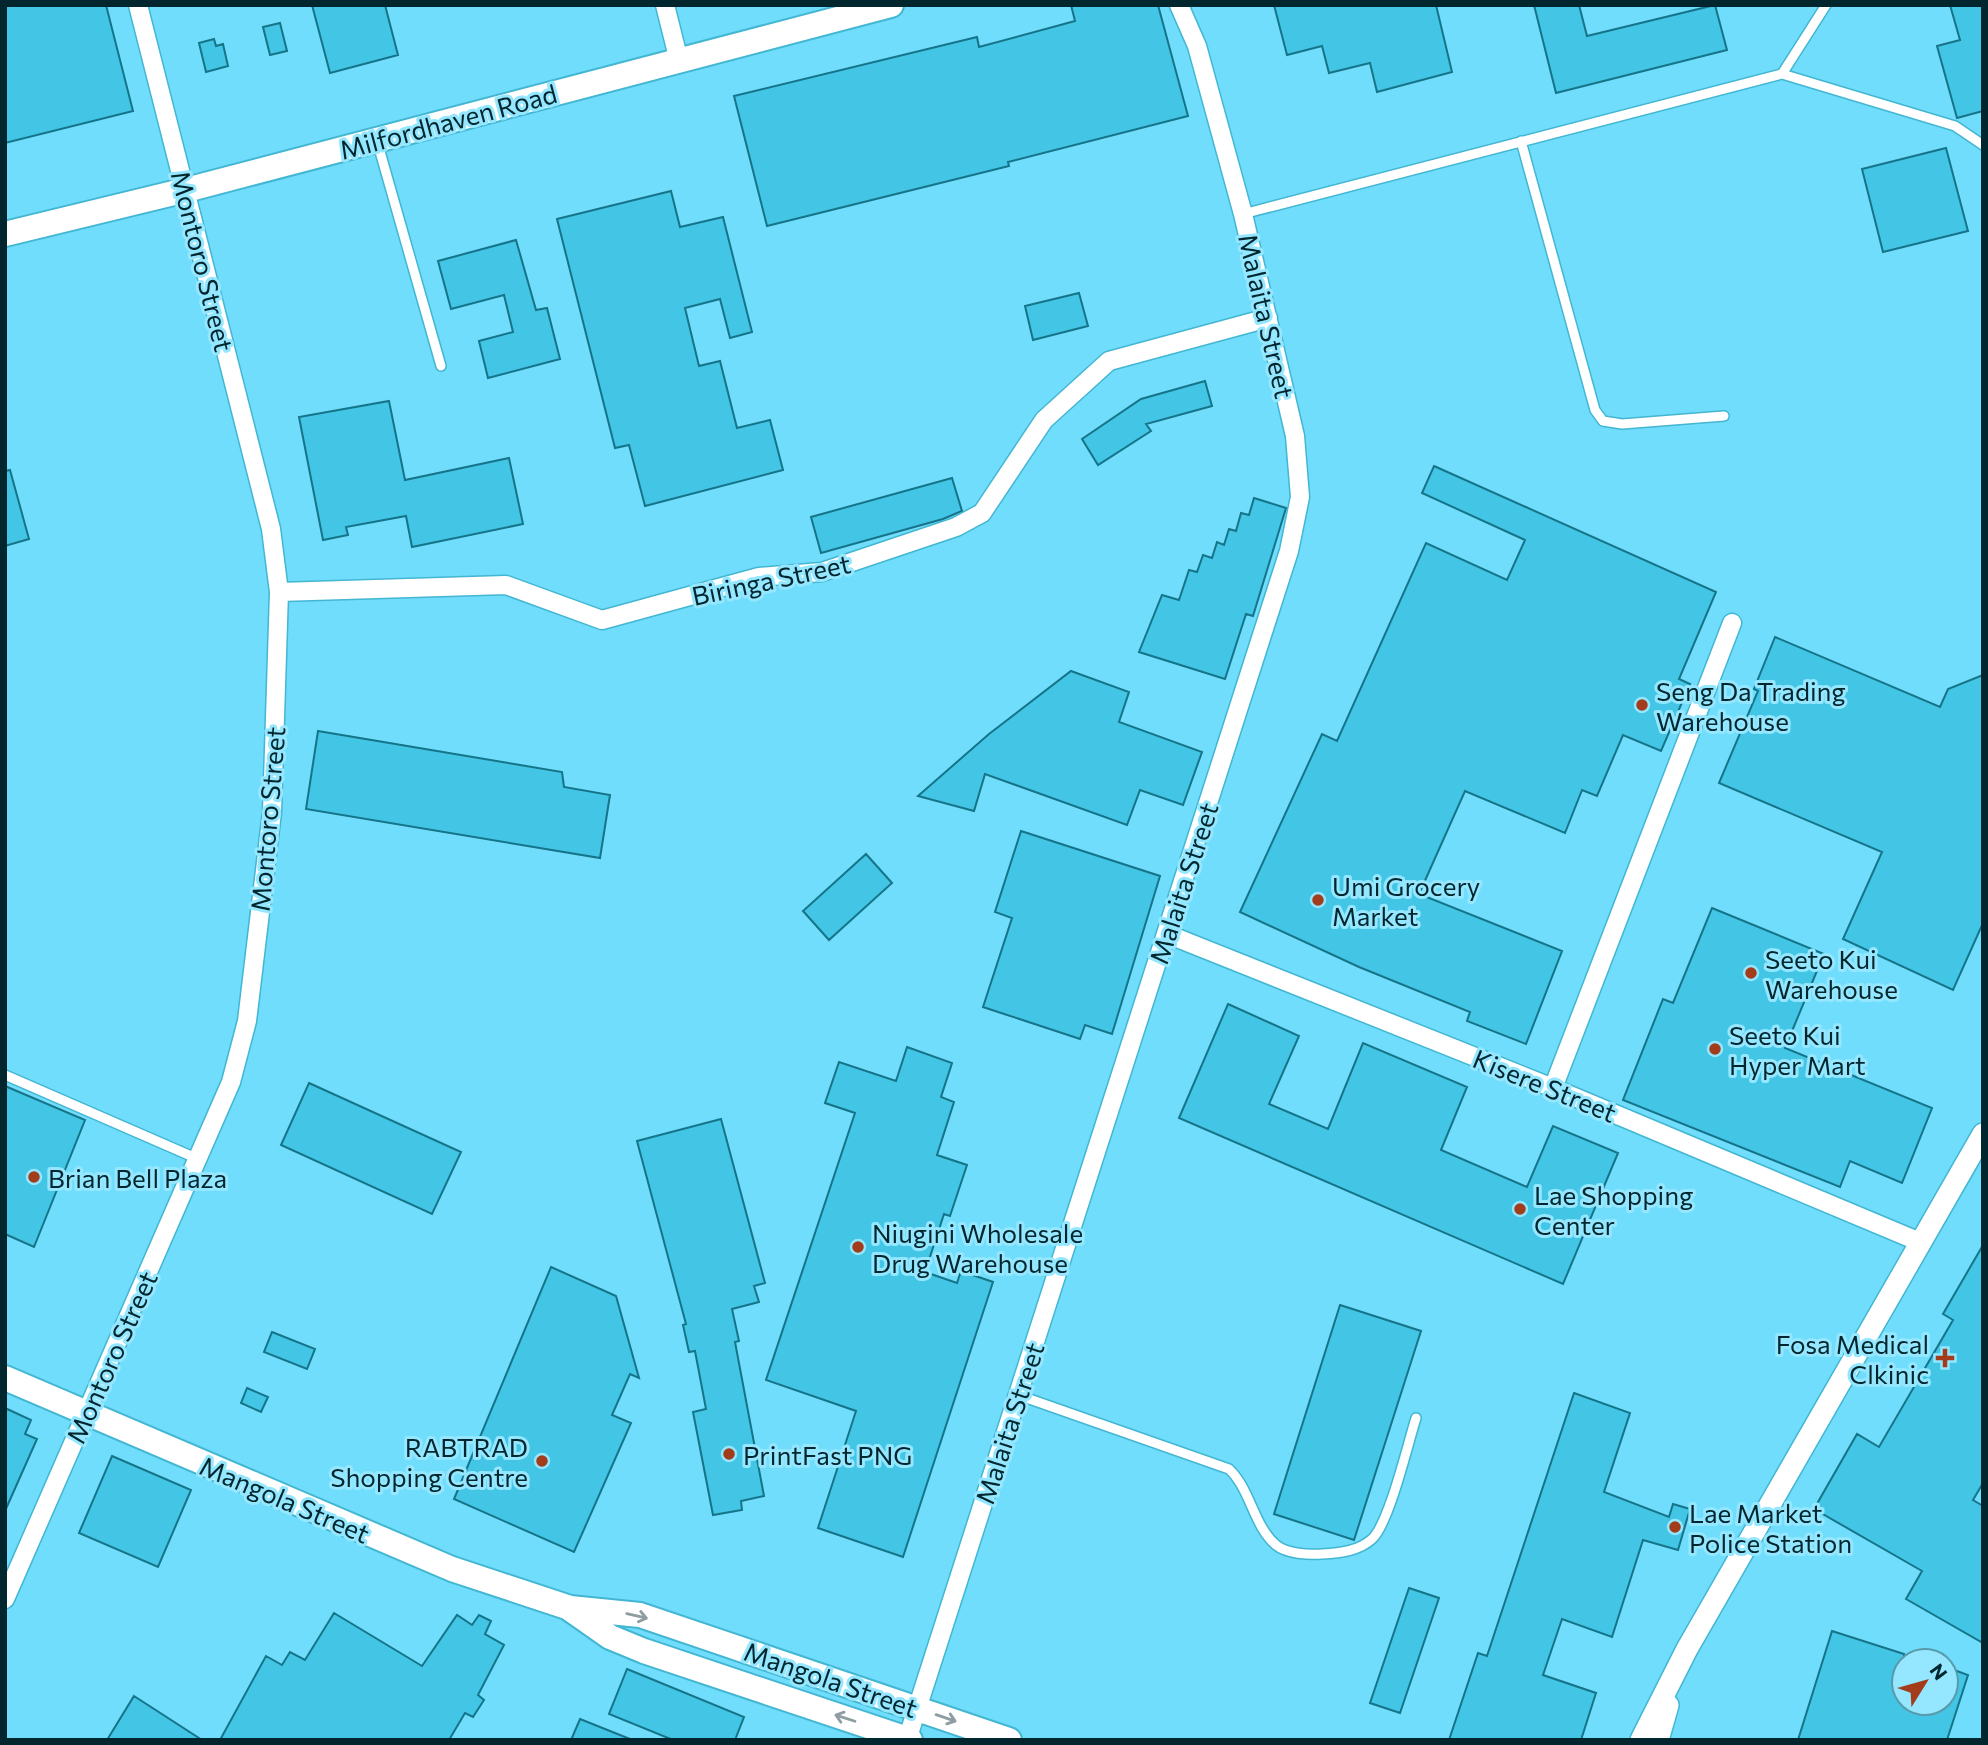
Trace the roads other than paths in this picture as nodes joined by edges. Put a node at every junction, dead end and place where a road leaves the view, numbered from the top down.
1 (138, 5) edge
2 (665, 5) edge
3 (891, 5) edge
4 (1179, 5) edge
5 (1193, 5) edge
6 (1826, 5) edge
7 (1197, 46) junction
8 (678, 61) junction
9 (1782, 74) junction
10 (377, 139) junction
11 (1521, 141) junction
12 (1983, 145) edge
13 (186, 190) junction
14 (1242, 214) junction
15 (5, 233) edge
16 (1268, 318) junction
17 (441, 366) dead end
18 (1724, 416) dead end
19 (279, 592) junction
20 (1732, 623) dead end
21 (1167, 934) junction
22 (5, 1075) edge
23 (1553, 1088) junction
24 (1983, 1134) edge
25 (199, 1160) junction
26 (1920, 1242) junction
27 (5, 1378) edge
28 (1018, 1395) junction
29 (86, 1413) junction
30 (1416, 1418) dead end
31 (5, 1599) edge
32 (570, 1608) junction
33 (1677, 1669) junction
34 (917, 1708) junction
35 (908, 1739) edge
36 (1009, 1740) edge
37 (1642, 1740) edge
38 (1658, 1740) edge

1 - 13 street, Montoro Street
2 - 8 street
3 - 8 main road, Milfordhaven Road
4 - 7 street, Malaita Street
5 - 7 street, Malaita Street
6 - 9 lane
7 - 14 street, Malaita Street
8 - 10 main road, Milfordhaven Road
9 - 11 lane
9 - 12 lane
10 - 13 main road, Milfordhaven Road
10 - 17 lane
11 - 14 lane
11 - 18 lane
13 - 15 main road, Milfordhaven Road
13 - 19 street, Montoro Street
14 - 16 street, Malaita Street
16 - 19 street, Biringa Street
16 - 21 street, Malaita Street
19 - 25 street, Montoro Street
20 - 23 street
21 - 23 street, Kisere Street
21 - 28 street, Malaita Street
22 - 25 lane
23 - 26 street, Kisere Street
24 - 26 street
25 - 29 street, Montoro Street
26 - 33 street
27 - 29 main road, Mangola Street
28 - 30 lane
28 - 34 street, Malaita Street
29 - 31 street, Montoro Street
29 - 32 main road, Mangola Street
32 -> 34 main road, Mangola Street
35 -> 32 main road, Mangola Street
33 - 37 street
33 - 38 street
34 - 35 street, Malaita Street
34 -> 36 main road, Mangola Street

